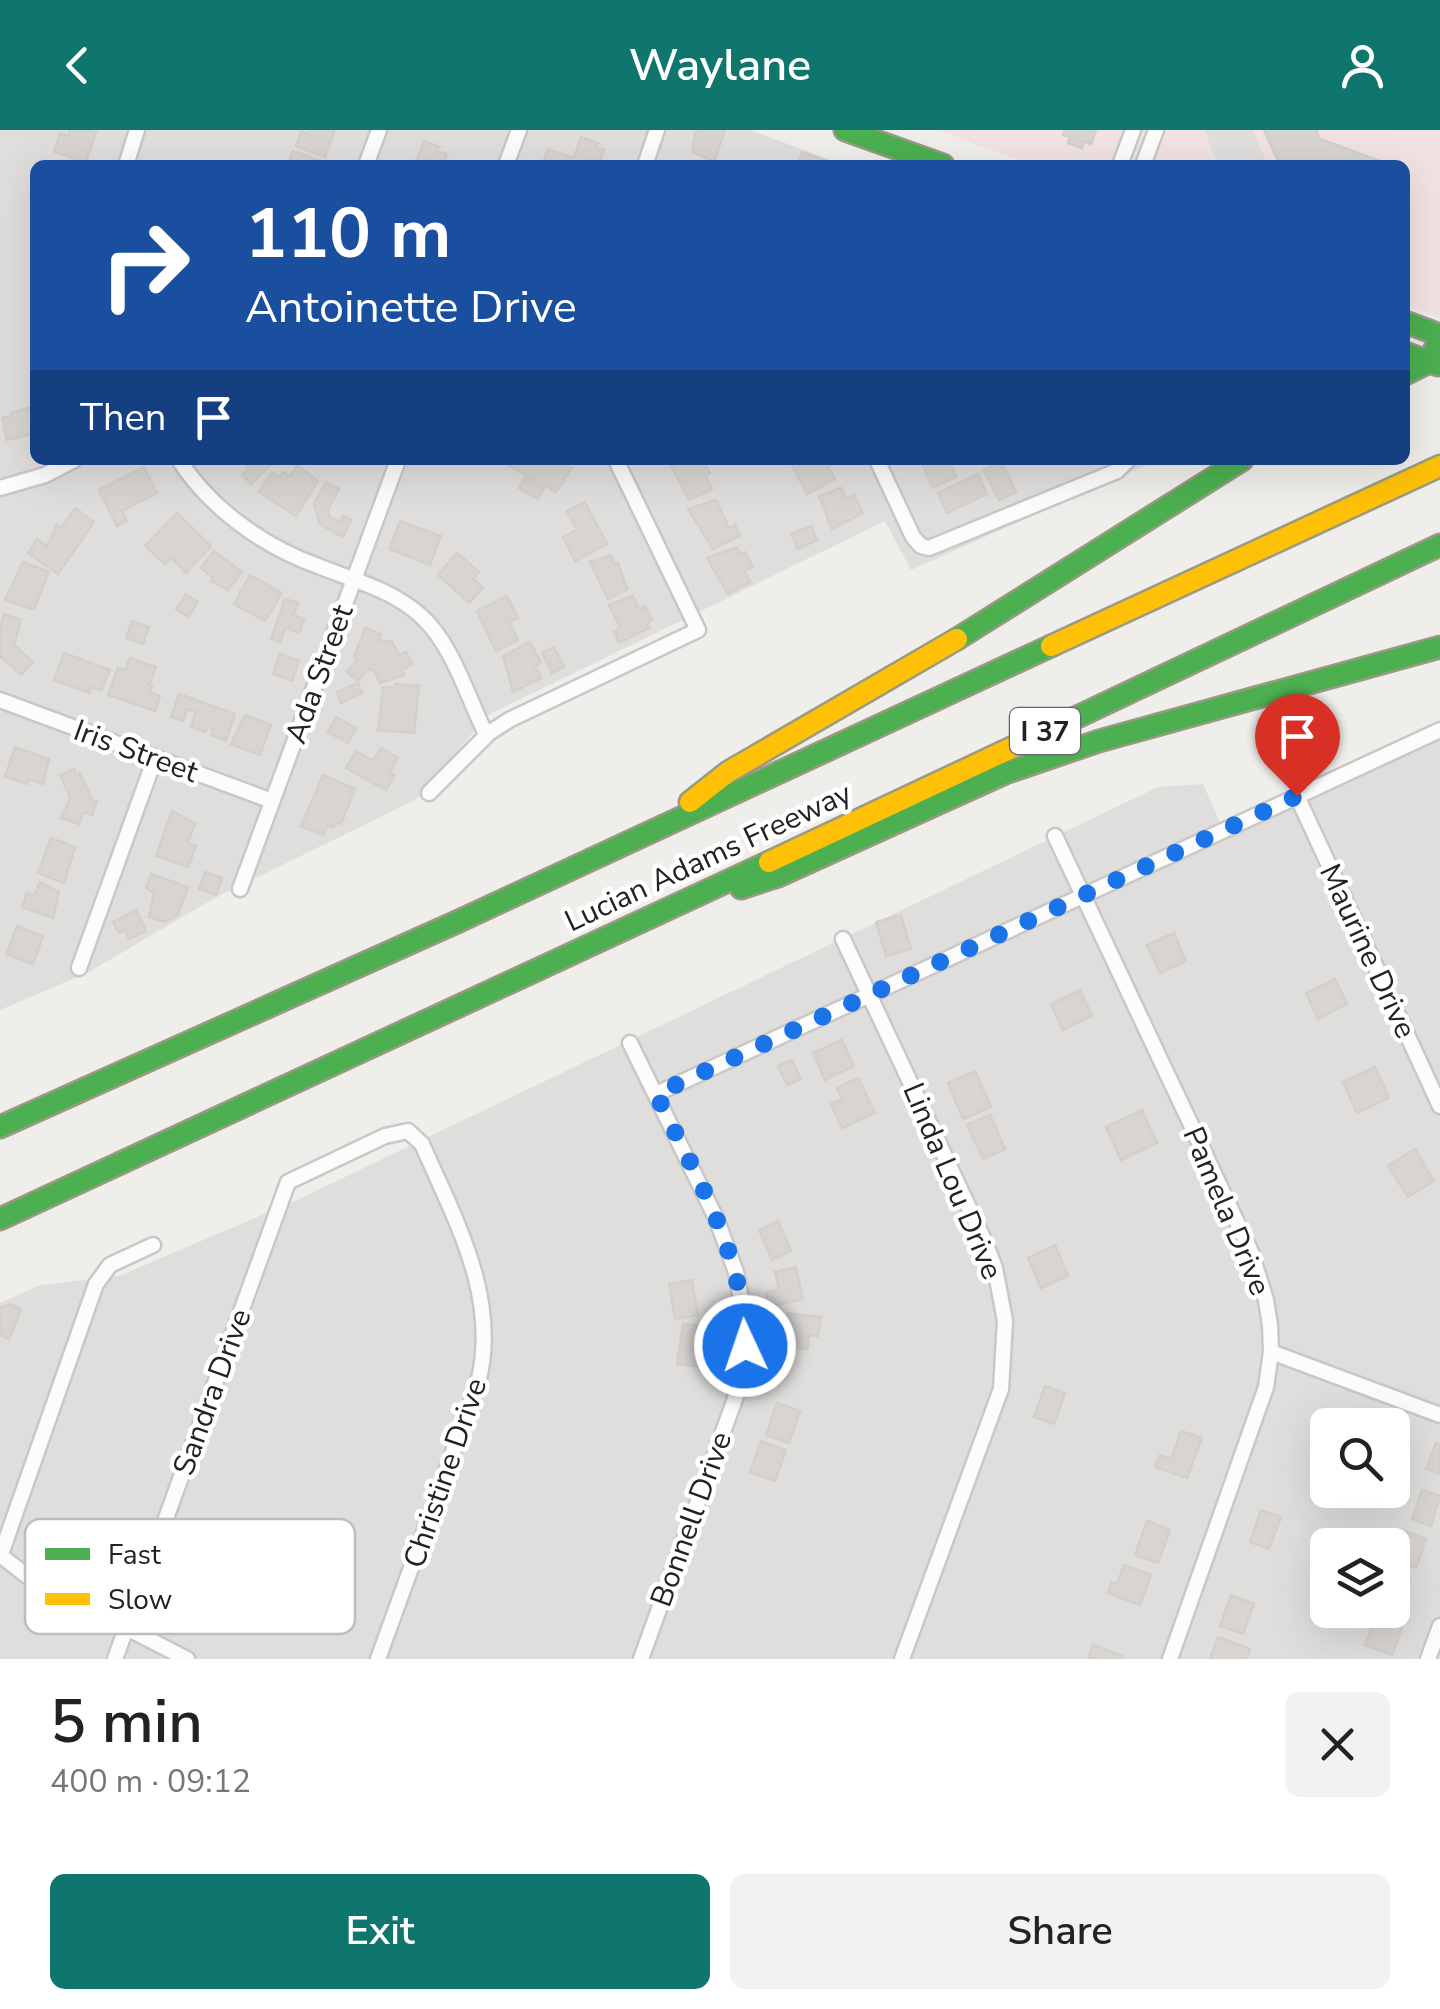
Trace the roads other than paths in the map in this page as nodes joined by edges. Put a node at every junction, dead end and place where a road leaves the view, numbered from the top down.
1 (137, 130) edge
2 (379, 130) edge
3 (519, 130) edge
4 (658, 130) edge
5 (845, 130) edge
6 (1133, 130) edge
7 (1156, 130) edge
8 (890, 156) edge
9 (128, 160) edge
10 (368, 160) edge
11 (508, 160) edge
12 (646, 160) edge
13 (1122, 160) edge
14 (1146, 160) edge
15 (1410, 324) edge
16 (1440, 336) edge
17 (1410, 355) edge
18 (1434, 364) edge
19 (1410, 372) edge
20 (64, 465) edge
21 (183, 465) edge
22 (396, 465) edge
23 (618, 465) edge
24 (879, 465) edge
25 (1122, 465) edge
26 (1234, 465) edge
27 (1440, 465) edge
28 (0, 488) edge
29 (1440, 546) edge
30 (354, 579) junction
31 (1440, 647) edge
32 (0, 700) edge
33 (1440, 730) edge
34 (488, 733) junction
35 (156, 758) junction
36 (428, 792) dead end
37 (1297, 796) junction
38 (272, 801) junction
39 (653, 830) junction
40 (1055, 836) dead end
41 (240, 889) dead end
42 (1084, 895) junction
43 (650, 916) junction
44 (843, 938) dead end
45 (79, 968) dead end
46 (871, 994) junction
47 (630, 1043) dead end
48 (656, 1094) junction
49 (1440, 1106) edge
50 (0, 1127) edge
51 (288, 1182) joint
52 (5, 1218) edge
53 (153, 1245) dead end
54 (1271, 1352) junction
55 (1440, 1414) edge
56 (166, 1519) edge
57 (0, 1556) edge
58 (25, 1574) edge
59 (1440, 1626) edge
60 (124, 1634) edge
61 (136, 1634) edge
62 (115, 1659) edge
63 (187, 1659) edge
64 (378, 1659) edge
65 (641, 1659) edge
66 (902, 1659) edge
67 (1170, 1659) edge
68 (1428, 1659) edge

1 - 9 street
2 - 10 street
3 - 11 street
4 - 12 street
5 - 8 main road
6 - 13 street
7 - 14 street
15 - 16 main road
16 - 18 main road
17 - 18 main road
18 - 19 main road
20 - 28 street
21 - 30 street
22 - 30 street, Ada Street
23 - 34 street
24 - 25 street
26 - 39 main road
27 - 39 main road, Lucian Adams Freeway / I 37
29 - 43 main road, Lucian Adams Freeway / I 37
30 - 34 street
30 - 38 street, Ada Street
31 - 43 main road
32 - 35 street, Iris Street
33 - 37 street
34 - 36 street
35 - 38 street, Iris Street
35 - 45 street
37 - 42 street
37 - 49 street, Maurine Drive
38 - 41 street, Ada Street
39 - 50 main road, Lucian Adams Freeway / I 37
40 - 42 street, Pamela Drive
42 - 46 street
42 - 54 street, Pamela Drive
43 - 52 main road, Lucian Adams Freeway / I 37
44 - 46 street, Linda Lou Drive
46 - 48 street
46 - 66 street, Linda Lou Drive
47 - 48 street, Bonnell Drive
48 - 65 street, Bonnell Drive
51 - 56 street, Sandra Drive
51 - 64 street, Christine Drive
53 - 57 street
54 - 55 street
54 - 67 street, Pamela Drive
57 - 58 street
59 - 68 street
60 - 62 street, Sandra Drive
61 - 63 street

